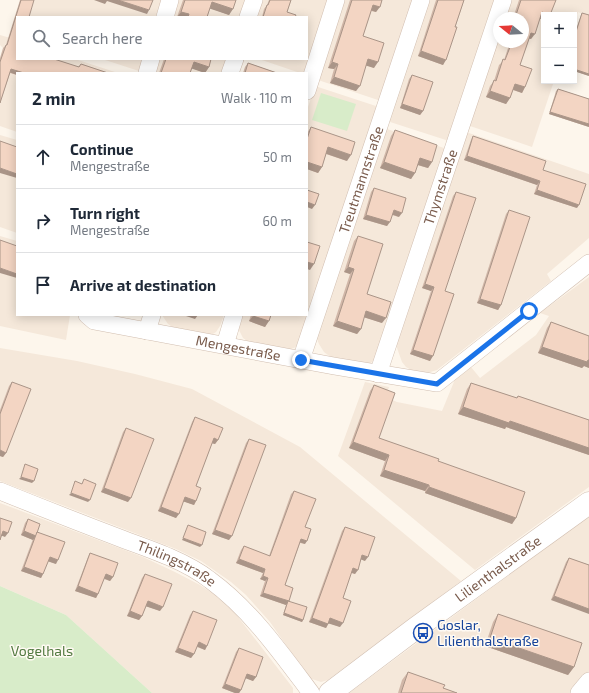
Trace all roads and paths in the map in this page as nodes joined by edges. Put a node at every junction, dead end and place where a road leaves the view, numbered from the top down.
1 (170, 0) edge
2 (254, 0) edge
3 (336, 0) edge
4 (421, 0) edge
5 (503, 0) edge
6 (165, 16) edge
7 (248, 16) edge
8 (151, 60) edge
9 (235, 60) edge
10 (147, 72) edge
11 (230, 72) edge
12 (308, 88) edge
13 (589, 263) edge
14 (87, 316) edge
15 (234, 316) edge
16 (150, 323) edge
17 (225, 345) junction
18 (301, 360) junction
19 (378, 374) junction
20 (0, 491) edge
21 (589, 503) edge
22 (589, 681) edge
23 (311, 693) edge
24 (330, 693) edge
25 (579, 693) edge

1 - 6 street
2 - 7 street
3 - 12 street
4 - 18 street, Treutmannstraße
5 - 19 street, Thymstraße
8 - 10 street
9 - 11 street
13 - 19 street, Mengestraße
14 - 16 street, Mengestraße
15 - 17 street
16 - 17 street, Mengestraße
17 - 18 street, Mengestraße
18 - 19 street, Mengestraße
20 - 23 street, Thilingstraße
21 - 24 street, Lilienthalstraße
22 - 25 street

